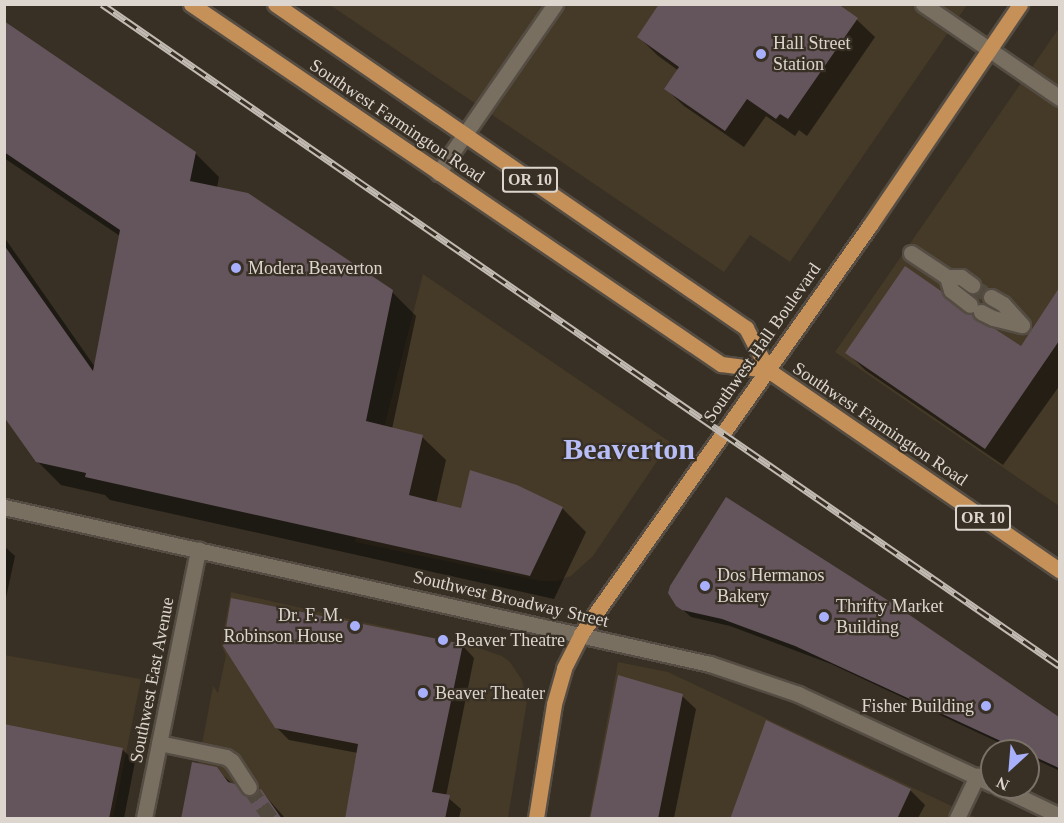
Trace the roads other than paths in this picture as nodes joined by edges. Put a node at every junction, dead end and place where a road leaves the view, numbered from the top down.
1 (191, 4) edge
2 (275, 4) edge
3 (555, 4) edge
4 (923, 4) edge
5 (1020, 4) edge
6 (989, 49) junction
7 (1059, 98) edge
8 (465, 135) junction
9 (438, 173) junction
10 (911, 253) dead end
11 (947, 277) junction
12 (972, 285) tunnel mouth
13 (991, 297) tunnel mouth
14 (768, 370) junction
15 (4, 507) edge
16 (198, 549) junction
17 (1059, 571) edge
18 (581, 634) junction
19 (159, 743) junction
20 (977, 776) junction
21 (980, 778) edge
22 (249, 787) tunnel mouth
23 (1024, 799) edge
24 (1059, 816) edge
25 (144, 819) edge
26 (536, 819) edge
27 (957, 819) edge

1 - 9 main road, Southwest Farmington Road / OR 10
2 - 8 main road, Southwest Farmington Road / OR 10
3 - 8 street
4 - 6 street
5 - 6 main road, Southwest Hall Boulevard
6 - 7 street
6 - 14 main road, Southwest Hall Boulevard
8 - 9 street
8 - 14 main road, Southwest Farmington Road / OR 10
9 - 14 main road, Southwest Farmington Road / OR 10
10 - 11 street
11 - 12 street
11 - 13 street
14 - 17 main road, Southwest Farmington Road / OR 10
14 - 18 main road, Southwest Hall Boulevard
15 - 16 street, Southwest Broadway Street
16 - 18 street, Southwest Broadway Street
16 - 19 street, Southwest East Avenue
18 - 20 street, Southwest Broadway Street
18 - 26 main road, Southwest Hall Boulevard
19 - 22 street
19 - 25 street, Southwest East Avenue
20 - 21 street, Southwest Broadway Street
20 - 27 street
23 - 24 street

